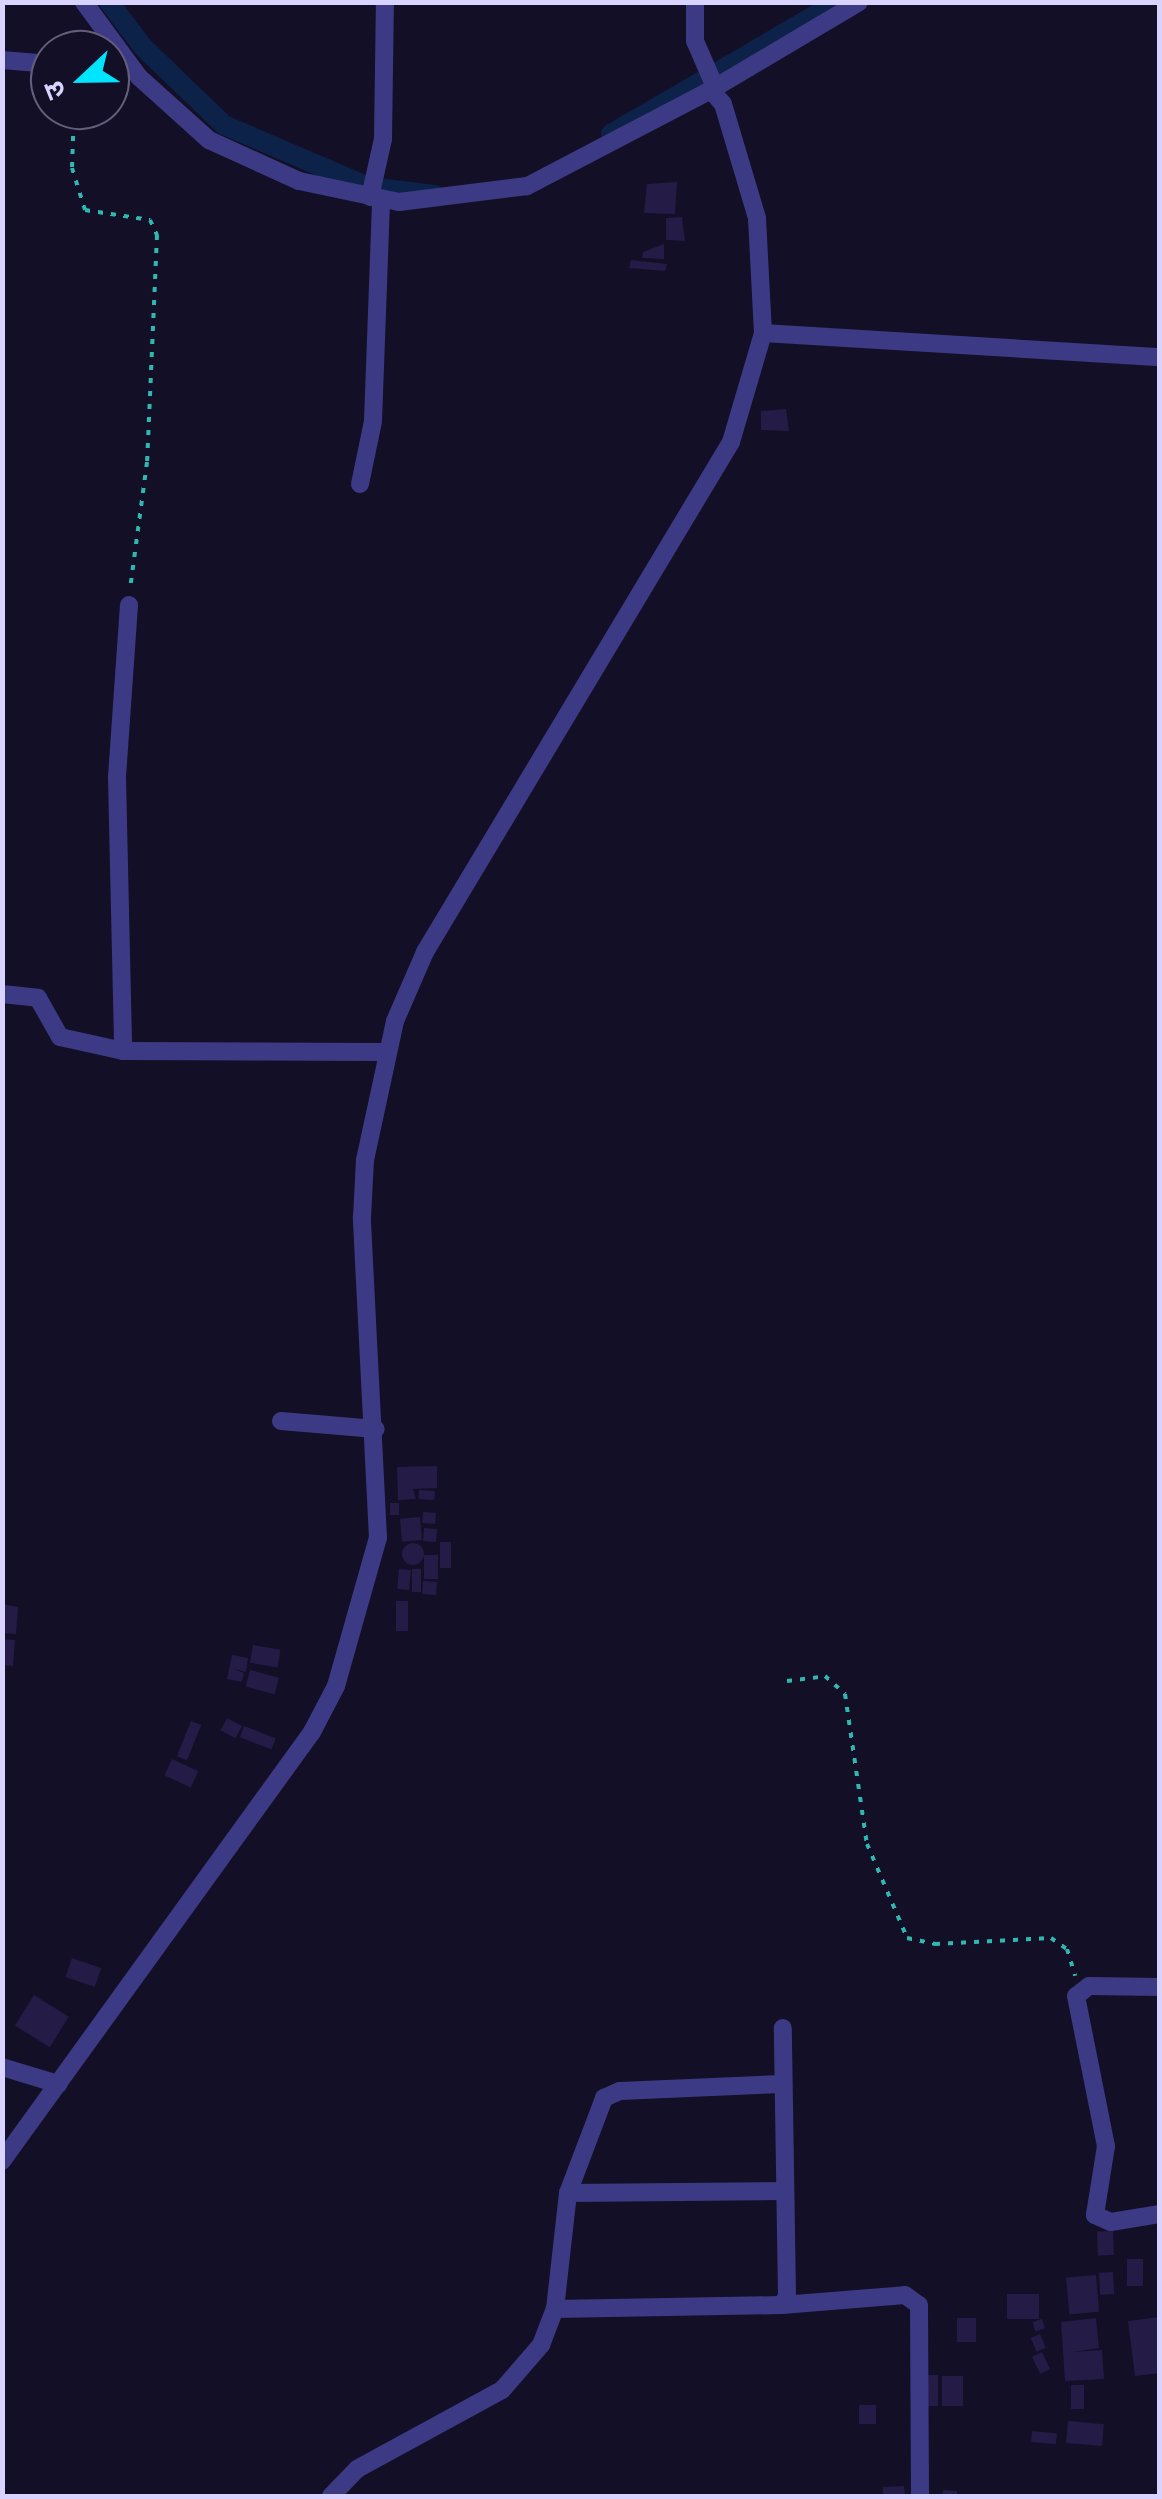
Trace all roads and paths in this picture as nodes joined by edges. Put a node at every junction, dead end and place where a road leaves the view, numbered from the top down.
1 (84, 2) edge
2 (386, 2) edge
3 (695, 2) edge
4 (860, 2) edge
5 (104, 30) edge
6 (2, 60) edge
7 (30, 62) edge
8 (130, 68) edge
9 (706, 90) junction
10 (73, 130) edge
11 (374, 196) junction
12 (763, 333) junction
13 (1160, 357) edge
14 (360, 484) dead end
15 (129, 605) joint
16 (2, 994) edge
17 (123, 1051) junction
18 (378, 1051) junction
19 (281, 1421) dead end
20 (376, 1429) junction
21 (786, 1681) dead end
22 (1160, 1987) edge
23 (1080, 1990) junction
24 (783, 2028) dead end
25 (2, 2067) edge
26 (58, 2084) junction
27 (780, 2084) junction
28 (2, 2161) edge
29 (785, 2191) junction
30 (568, 2193) junction
31 (1160, 2214) edge
32 (782, 2305) junction
33 (555, 2308) junction
34 (331, 2496) edge
35 (920, 2496) edge

1 - 5 street
2 - 11 street
3 - 9 street
4 - 9 street
6 - 7 street
8 - 11 street
9 - 11 street
9 - 12 street
10 - 15 path
11 - 14 street
12 - 13 street
12 - 18 street
15 - 17 street
16 - 17 street
17 - 18 street
18 - 20 street
19 - 20 street
20 - 26 street
21 - 23 path
22 - 23 street
23 - 31 street
24 - 27 street
25 - 26 street
26 - 28 street
27 - 29 street
27 - 30 street
29 - 30 street
29 - 32 street
30 - 33 street
32 - 33 street
32 - 35 street
33 - 34 street

